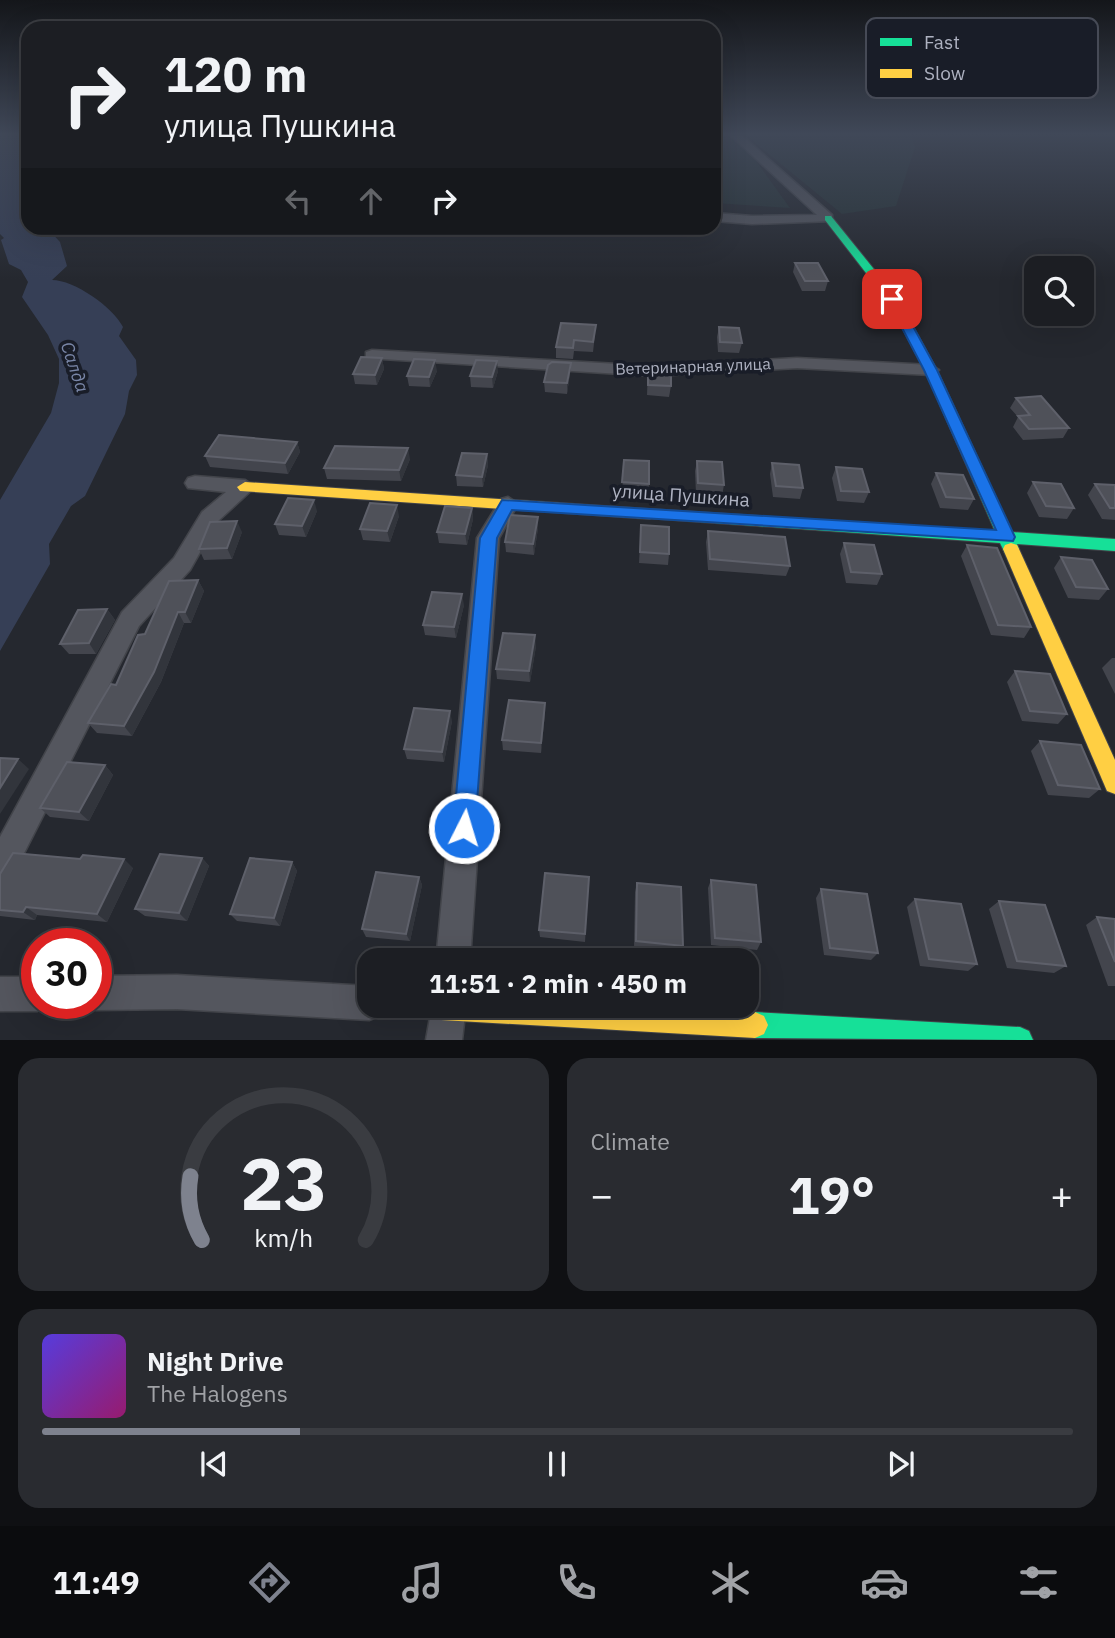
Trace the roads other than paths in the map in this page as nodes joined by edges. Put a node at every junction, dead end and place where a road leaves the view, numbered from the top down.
1 (787, 182) edge
2 (721, 217) edge
3 (828, 218) junction
4 (372, 355) edge
5 (931, 370) junction
6 (195, 483) dead end
7 (245, 487) junction
8 (508, 504) junction
9 (1007, 537) junction
10 (1115, 545) edge
11 (1115, 784) edge
12 (0, 867) edge
13 (454, 948) edge
14 (112, 993) edge
15 (0, 994) edge
16 (21, 994) edge
17 (357, 1002) edge
18 (510, 1018) edge
19 (1020, 1040) edge

1 - 3 street
2 - 3 street
3 - 5 street
4 - 5 street, Ветеринарная улица
5 - 9 street
6 - 7 street
7 - 8 street, улица Пушкина
7 - 12 street
8 - 9 street, улица Пушкина
8 - 13 street
9 - 10 street, улица Пушкина
9 - 11 street
14 - 17 street
15 - 16 street
18 - 19 street

